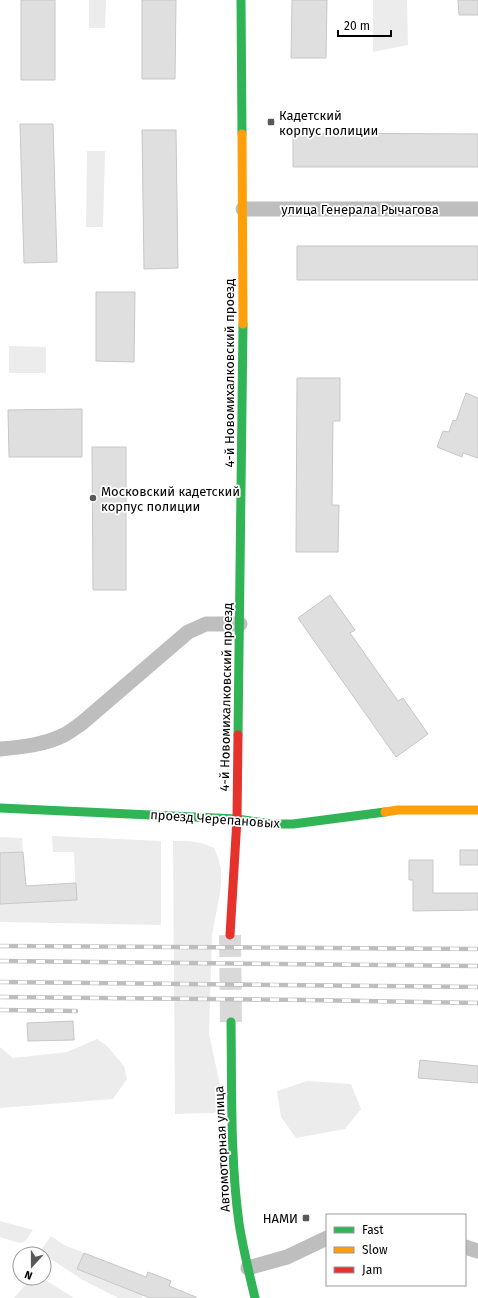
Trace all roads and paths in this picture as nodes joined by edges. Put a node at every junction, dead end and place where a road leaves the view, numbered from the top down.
1 (241, 0) edge
2 (478, 209) edge
3 (243, 210) junction
4 (240, 624) junction
5 (0, 749) edge
6 (0, 808) edge
7 (478, 810) edge
8 (237, 819) junction
9 (230, 935) tunnel mouth
10 (231, 1022) tunnel mouth
11 (326, 1238) edge
12 (466, 1247) edge
13 (478, 1251) edge
14 (248, 1268) junction
15 (255, 1298) edge

1 - 3 street, 4-й Новомихалковский проезд
2 - 3 street, улица Генерала Рычагова
3 - 4 street, 4-й Новомихалковский проезд
4 - 5 street
4 - 8 street, 4-й Новомихалковский проезд
6 - 8 street, проезд Черепановых
7 - 8 street, проезд Черепановых
8 - 9 street
10 - 14 street, Автомоторная улица
11 - 14 street
12 - 13 street
14 - 15 street, Автомоторная улица

